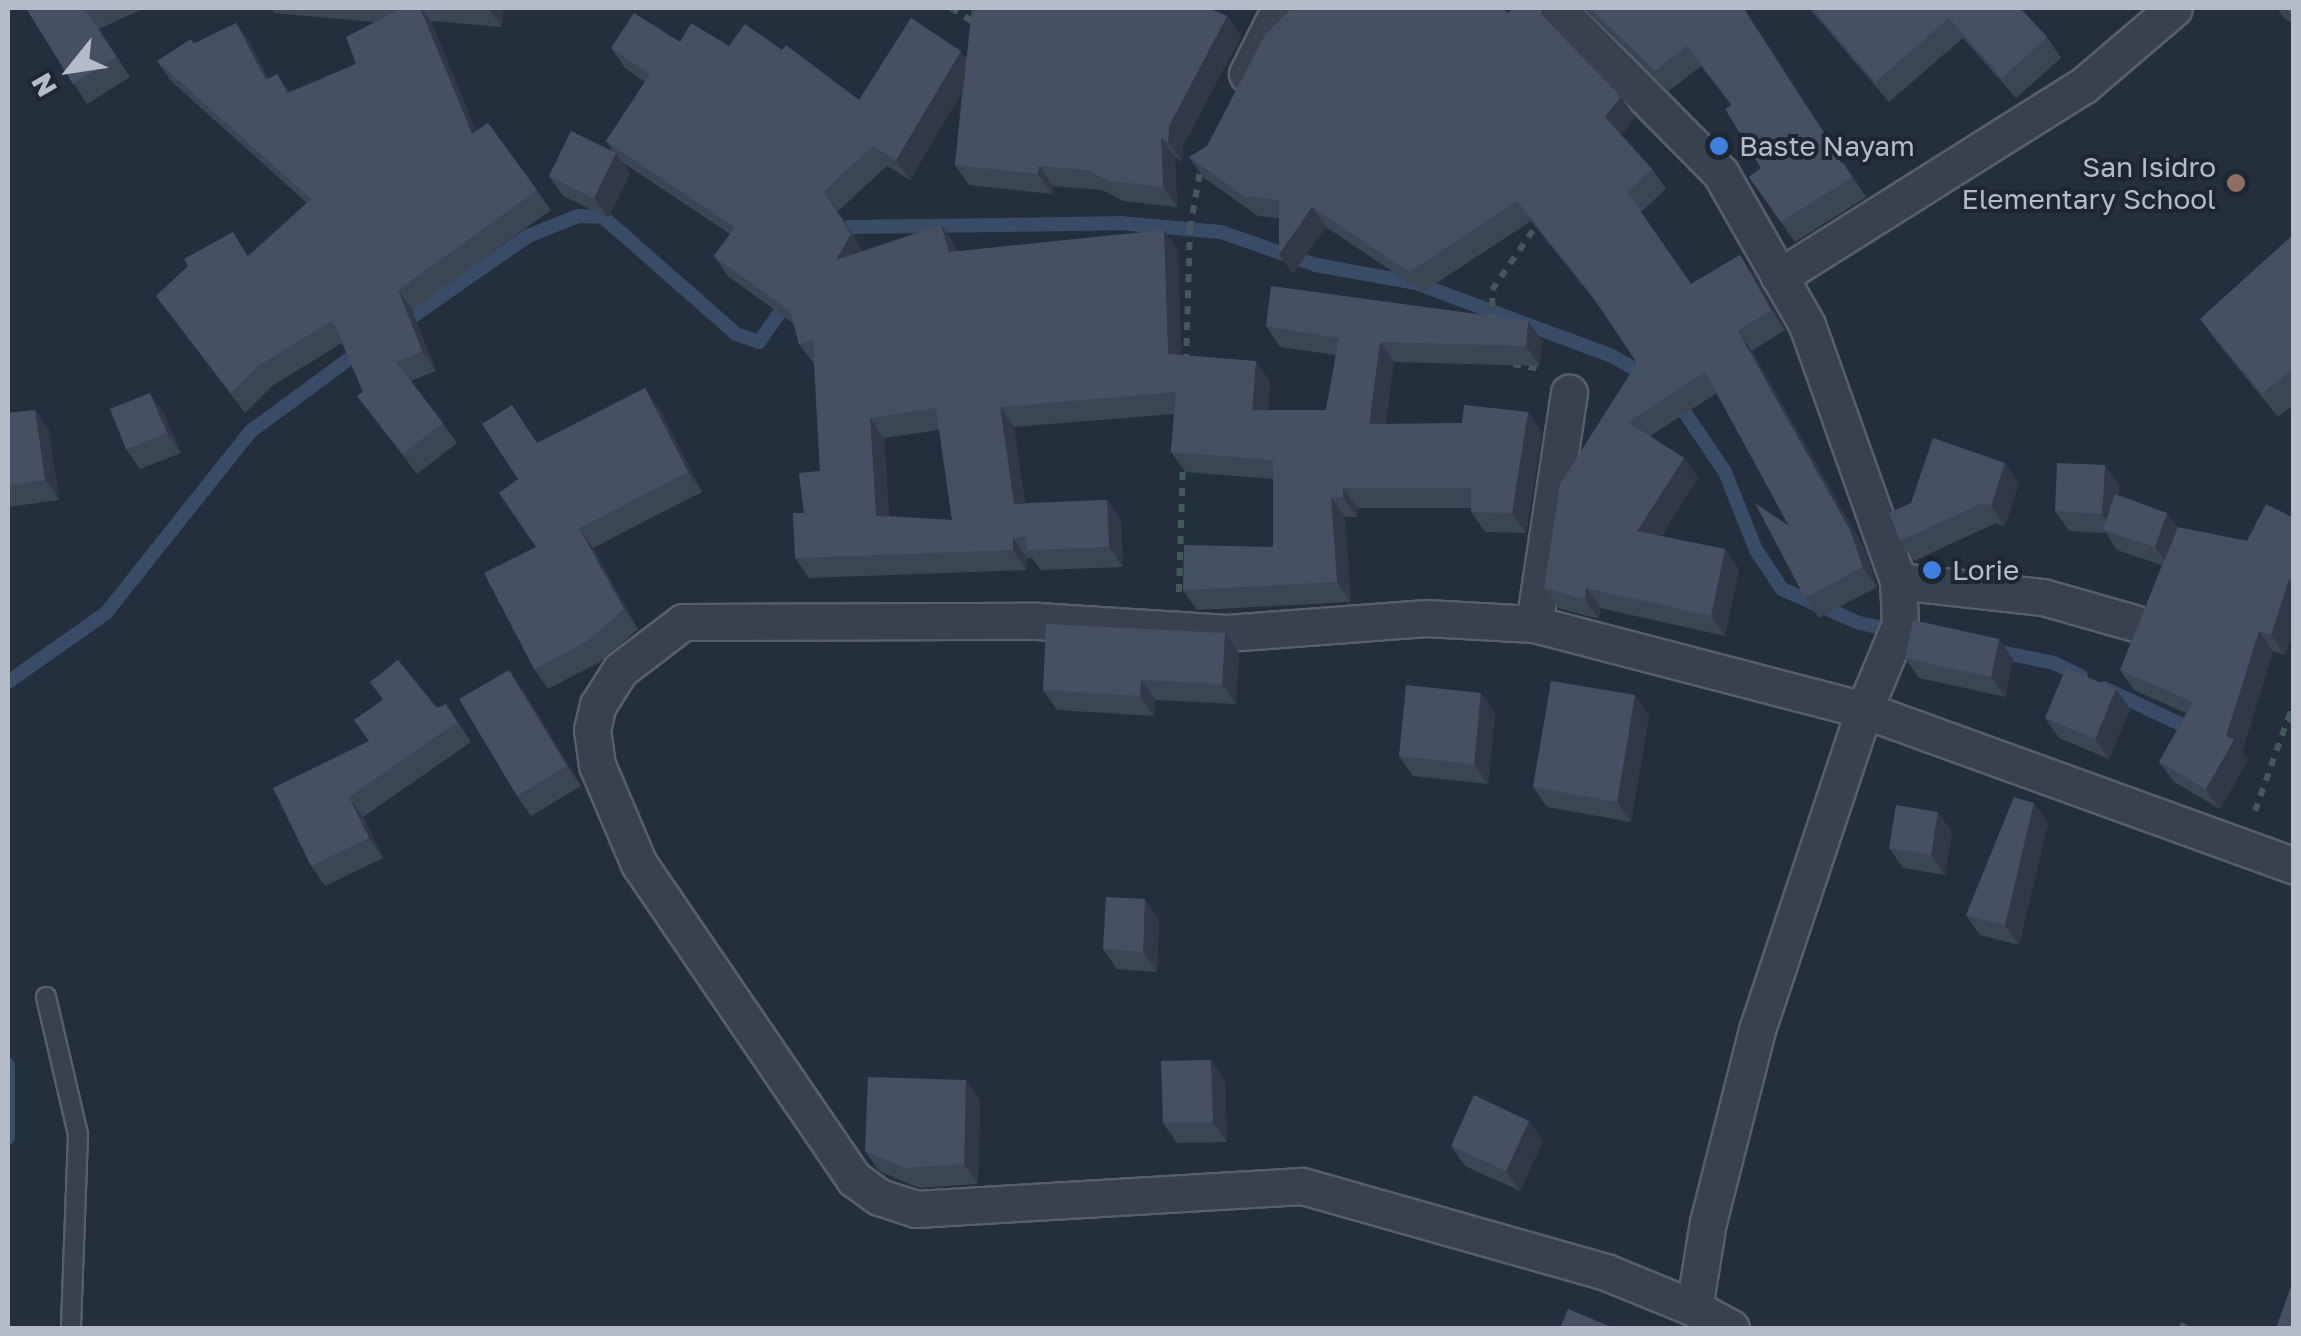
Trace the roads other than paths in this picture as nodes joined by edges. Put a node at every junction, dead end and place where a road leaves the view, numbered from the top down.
1 (1280, 8) edge
2 (1557, 8) edge
3 (2174, 8) edge
4 (1202, 156) edge
5 (1779, 277) junction
6 (1569, 393) road end
7 (1898, 581) junction
8 (2134, 623) edge
9 (1534, 624) junction
10 (1864, 710) junction
11 (2294, 866) edge
12 (46, 997) dead end
13 (1694, 1308) junction
14 (70, 1328) edge
15 (1731, 1328) edge

1 - 4 street
2 - 5 street
3 - 5 street
5 - 7 street
6 - 9 street
7 - 8 street
7 - 10 street
9 - 10 street
9 - 13 street
10 - 11 street
10 - 13 street
12 - 14 lane
13 - 15 street

